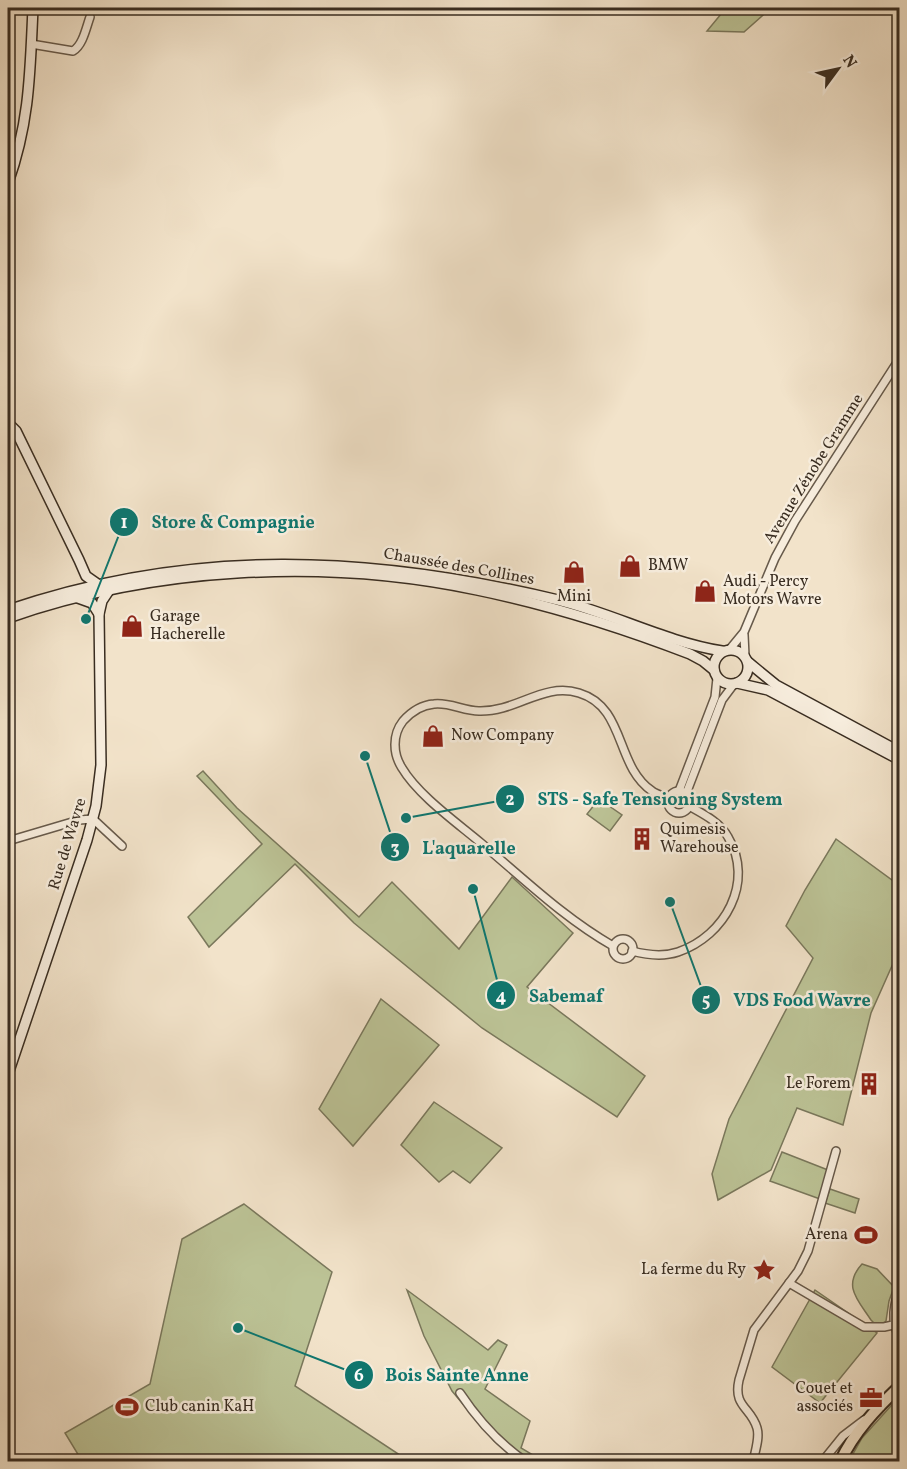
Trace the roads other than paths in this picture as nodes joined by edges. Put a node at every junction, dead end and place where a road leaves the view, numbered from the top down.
1 (33, 8) edge
2 (90, 17) dead end
3 (31, 44) junction
4 (8, 183) edge
5 (900, 358) edge
6 (8, 423) edge
7 (83, 571) junction
8 (96, 588) junction
9 (110, 589) junction
10 (73, 593) junction
11 (8, 609) edge
12 (99, 614) junction
13 (8, 618) edge
14 (744, 632) junction
15 (726, 650) junction
16 (747, 659) junction
17 (715, 674) junction
18 (736, 684) junction
19 (900, 749) edge
20 (900, 760) edge
21 (682, 793) junction
22 (668, 798) junction
23 (689, 806) junction
24 (93, 819) junction
25 (8, 841) edge
26 (122, 846) dead end
27 (613, 946) junction
28 (632, 951) junction
29 (8, 1074) edge
30 (836, 1151) dead end
31 (789, 1283) junction
32 (900, 1286) edge
33 (893, 1325) junction
34 (900, 1339) edge
35 (900, 1386) edge
36 (460, 1393) dead end
37 (873, 1412) junction
38 (526, 1461) edge
39 (753, 1461) edge
40 (822, 1461) edge
41 (840, 1461) edge

1 - 3 main road
2 - 3 street
3 - 4 main road
5 - 14 street, Avenue Zénobe Gramme
6 - 7 main road
7 - 8 main road
7 - 10 main road
8 - 9 main road, Chaussée des Collines
8 - 10 main road, Chaussée des Collines
8 - 15 main road, Chaussée des Collines
9 - 12 main road, Rue de Wavre
9 - 17 main road, Chaussée des Collines
10 - 11 main road, Chaussée des Collines
10 - 12 main road
10 - 13 main road, Chaussée des Collines
12 - 24 main road, Rue de Wavre
14 - 15 street, Avenue Zénobe Gramme
14 - 16 street, Avenue Zénobe Gramme
15 - 16 main road
15 - 17 main road
16 - 18 main road
16 - 19 main road
17 - 18 main road
17 - 21 street
18 - 20 main road
18 - 21 street
21 - 22 street
21 - 23 street
22 - 23 street
22 - 27 street
23 - 28 street
24 - 25 street
24 - 26 street
24 - 29 main road, Rue de Wavre
27 - 28 street
27 - 28 street
30 - 31 street
31 - 33 street
31 - 39 street
32 - 33 street
33 - 34 street
35 - 37 main road
36 - 38 street
37 - 40 street
37 - 41 main road

